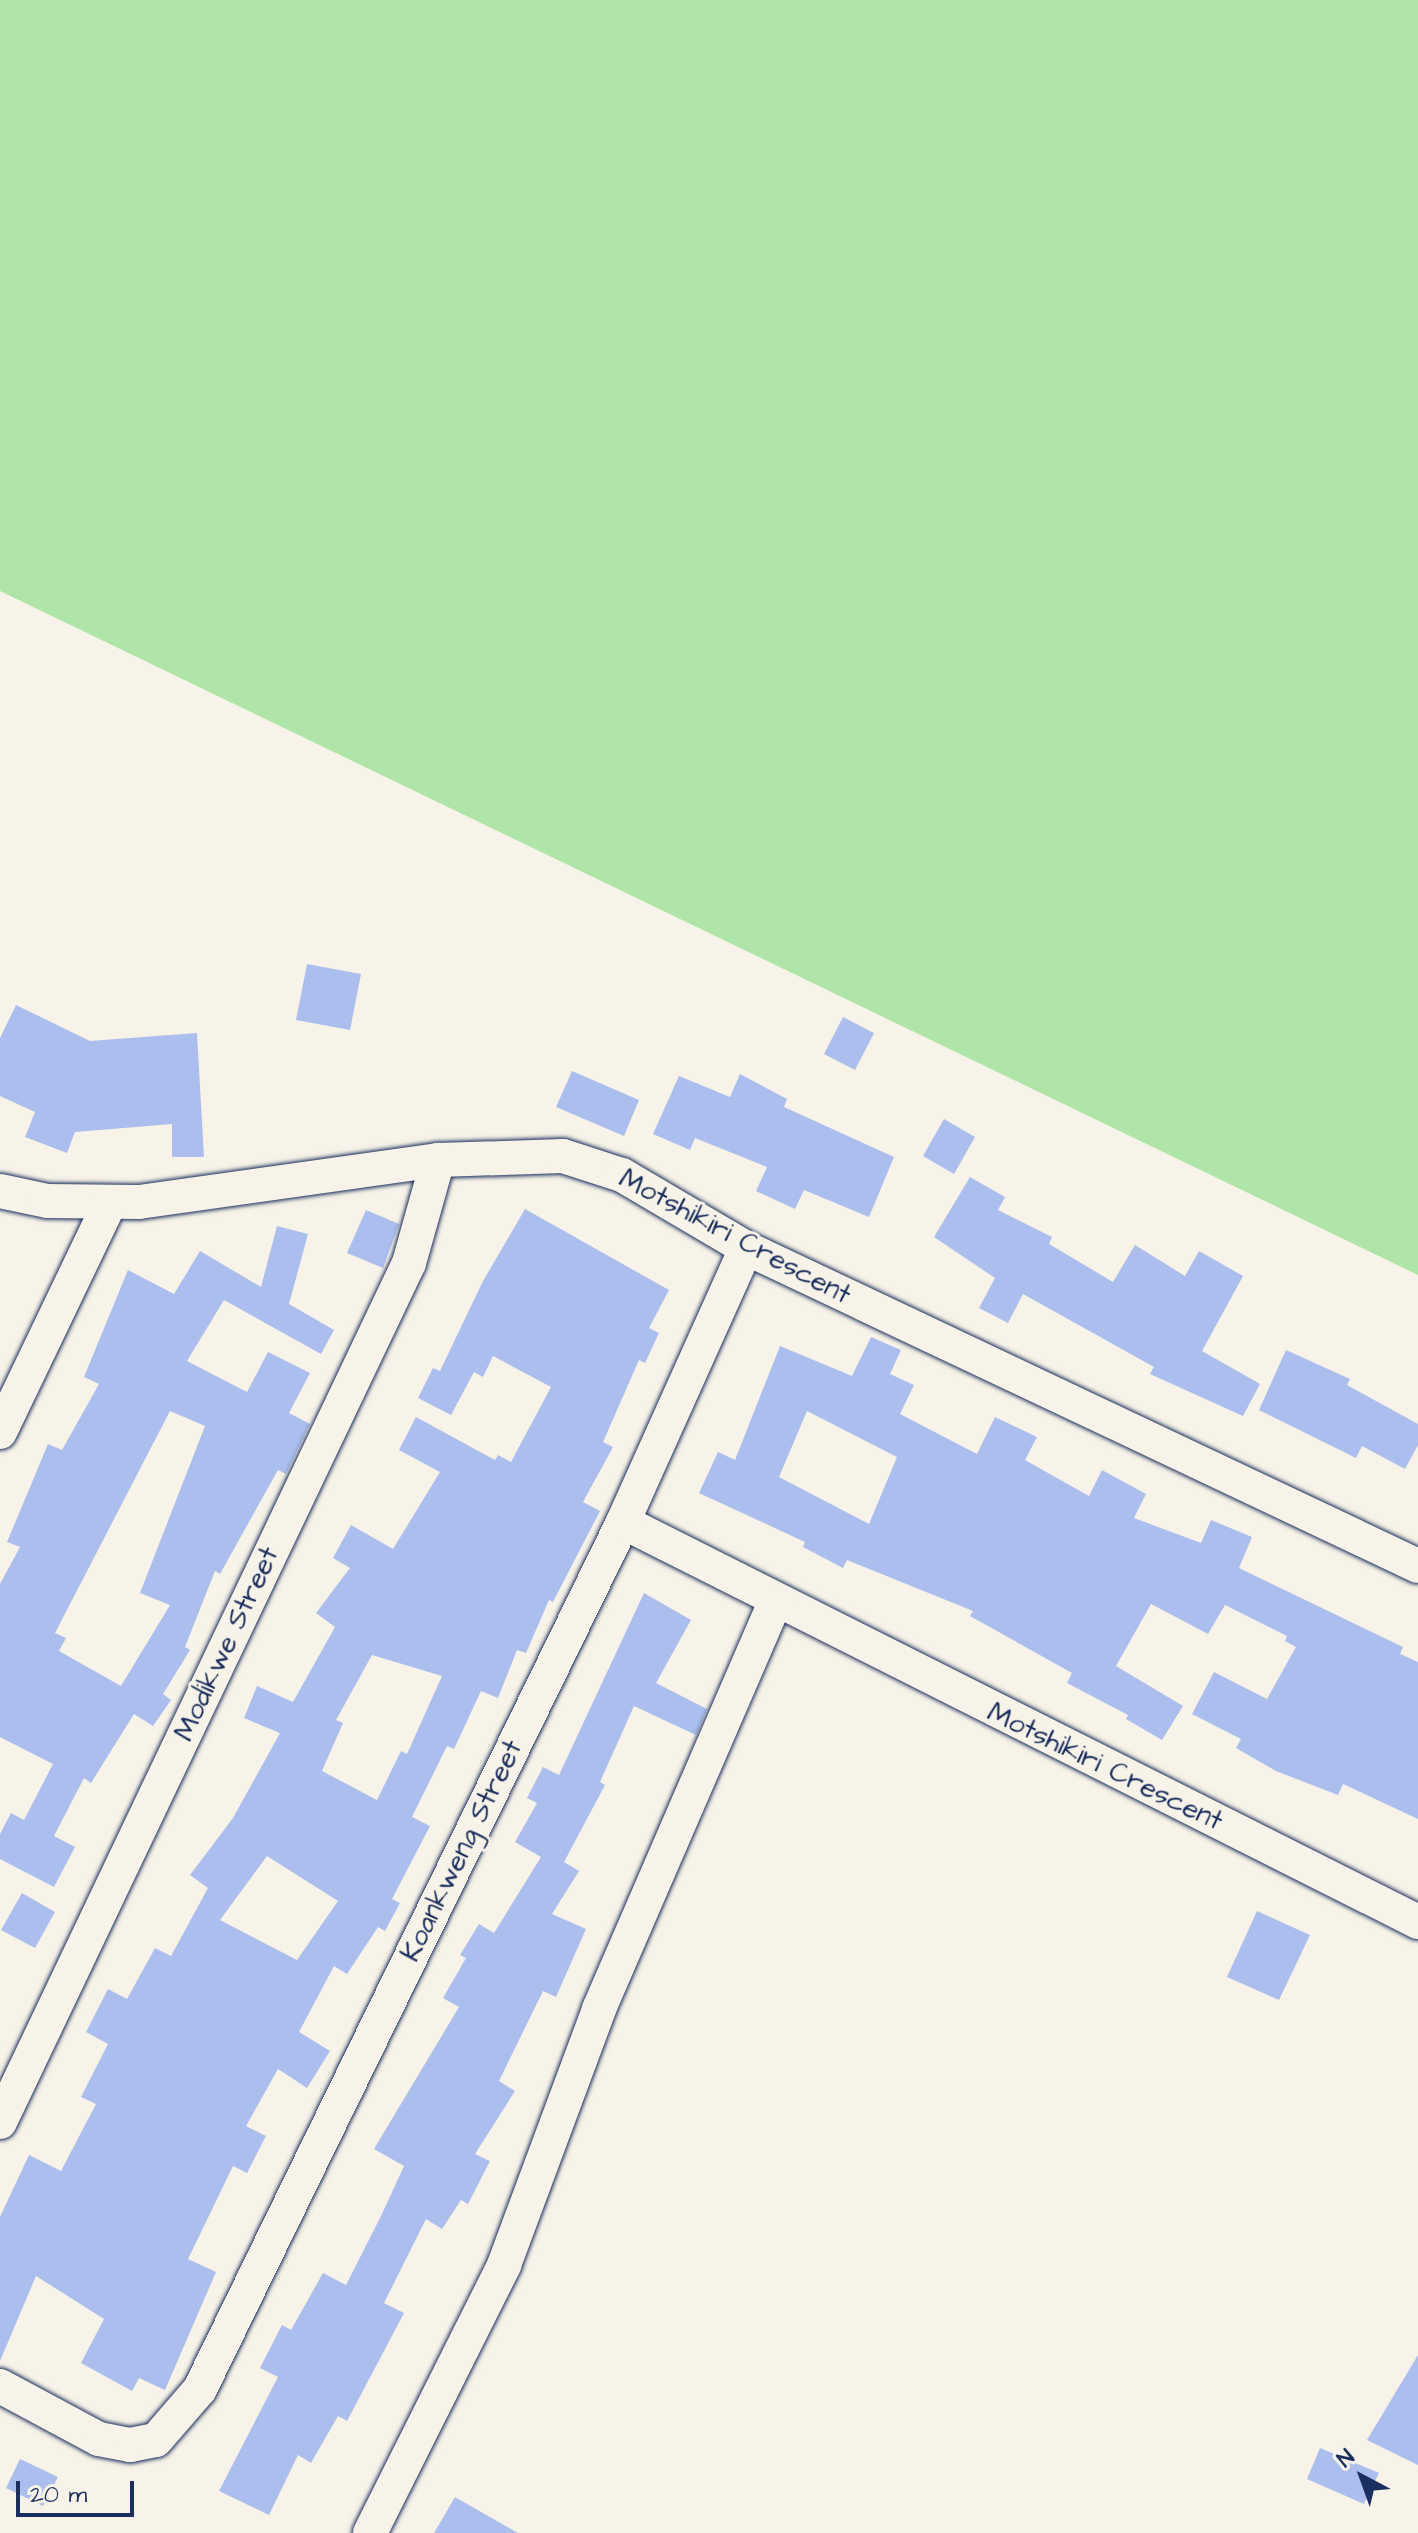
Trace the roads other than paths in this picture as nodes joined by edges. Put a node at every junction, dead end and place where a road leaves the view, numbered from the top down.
1 (438, 1160) junction
2 (0, 1191) edge
3 (109, 1204) junction
4 (746, 1248) junction
5 (0, 1432) edge
6 (623, 1522) junction
7 (1418, 1566) edge
8 (775, 1603) junction
9 (1418, 1922) edge
10 (0, 2122) edge
11 (0, 2386) edge
12 (370, 2533) edge

1 - 3 street, Motshikiri Crescent
1 - 4 street, Motshikiri Crescent
1 - 10 street, Modikwe Street
2 - 3 street, Motshikiri Crescent
3 - 5 street
4 - 6 street, Koankweng Street
4 - 7 street, Motshikiri Crescent
6 - 8 street, Motshikiri Crescent
6 - 11 street, Koankweng Street
8 - 9 street, Motshikiri Crescent
8 - 12 street

